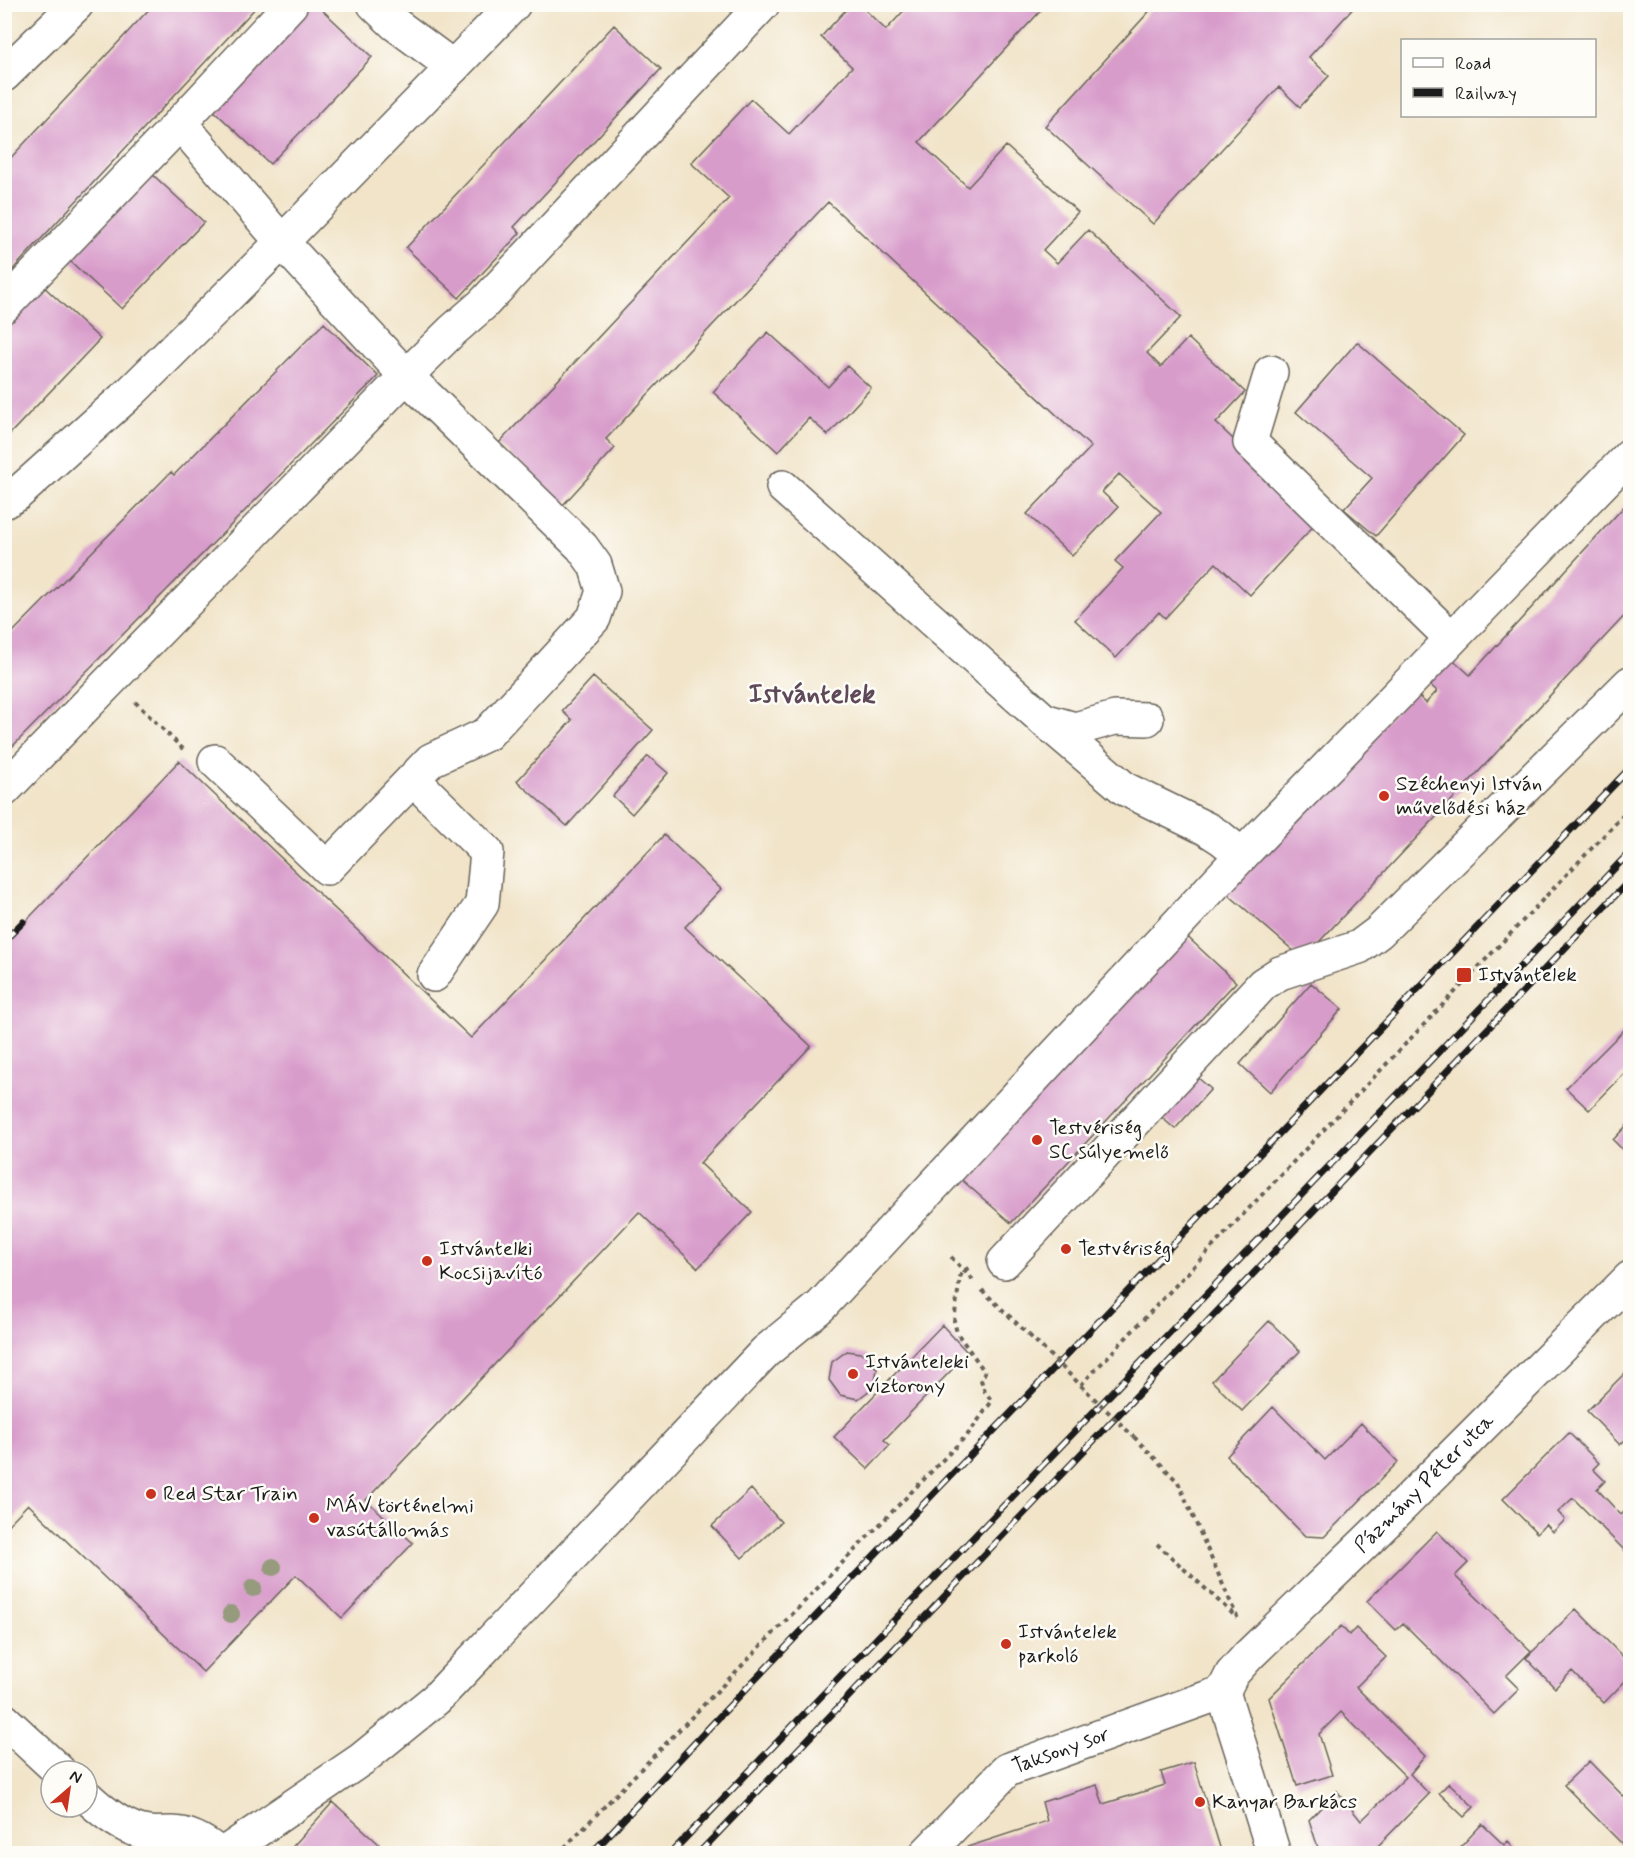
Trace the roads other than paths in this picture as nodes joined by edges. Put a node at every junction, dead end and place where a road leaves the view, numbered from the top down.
1 (77, 4) edge
2 (291, 4) edge
3 (374, 4) edge
4 (514, 4) edge
5 (763, 4) edge
6 (453, 67) junction
7 (4, 75) edge
8 (180, 123) junction
9 (282, 242) junction
10 (4, 306) edge
11 (1271, 372) dead end
12 (406, 376) junction
13 (1630, 455) edge
14 (783, 487) dead end
15 (4, 502) edge
16 (1451, 638) junction
17 (1630, 683) edge
18 (1147, 719) dead end
19 (1044, 720) junction
20 (215, 761) road end
21 (413, 779) junction
22 (4, 790) edge
23 (1242, 855) junction
24 (434, 975) dead end
25 (1004, 1262) road end
26 (1630, 1278) edge
27 (1223, 1692) junction
28 (4, 1720) edge
29 (45, 1759) edge
30 (99, 1808) edge
31 (221, 1854) edge
32 (926, 1854) edge
33 (1274, 1854) edge

1 - 7 street
2 - 8 street
3 - 6 street
4 - 6 street
5 - 12 street
6 - 9 street
8 - 9 street
8 - 10 street
9 - 12 street
9 - 15 street
11 - 16 street
12 - 21 street
12 - 22 street
13 - 16 street
14 - 19 street
16 - 23 street
17 - 25 street
18 - 19 street
19 - 23 street
20 - 21 street
21 - 24 street
23 - 31 street
26 - 27 street, Pázmány Péter utca
27 - 32 street, Taksony sor
27 - 33 street
28 - 29 street
30 - 31 street

